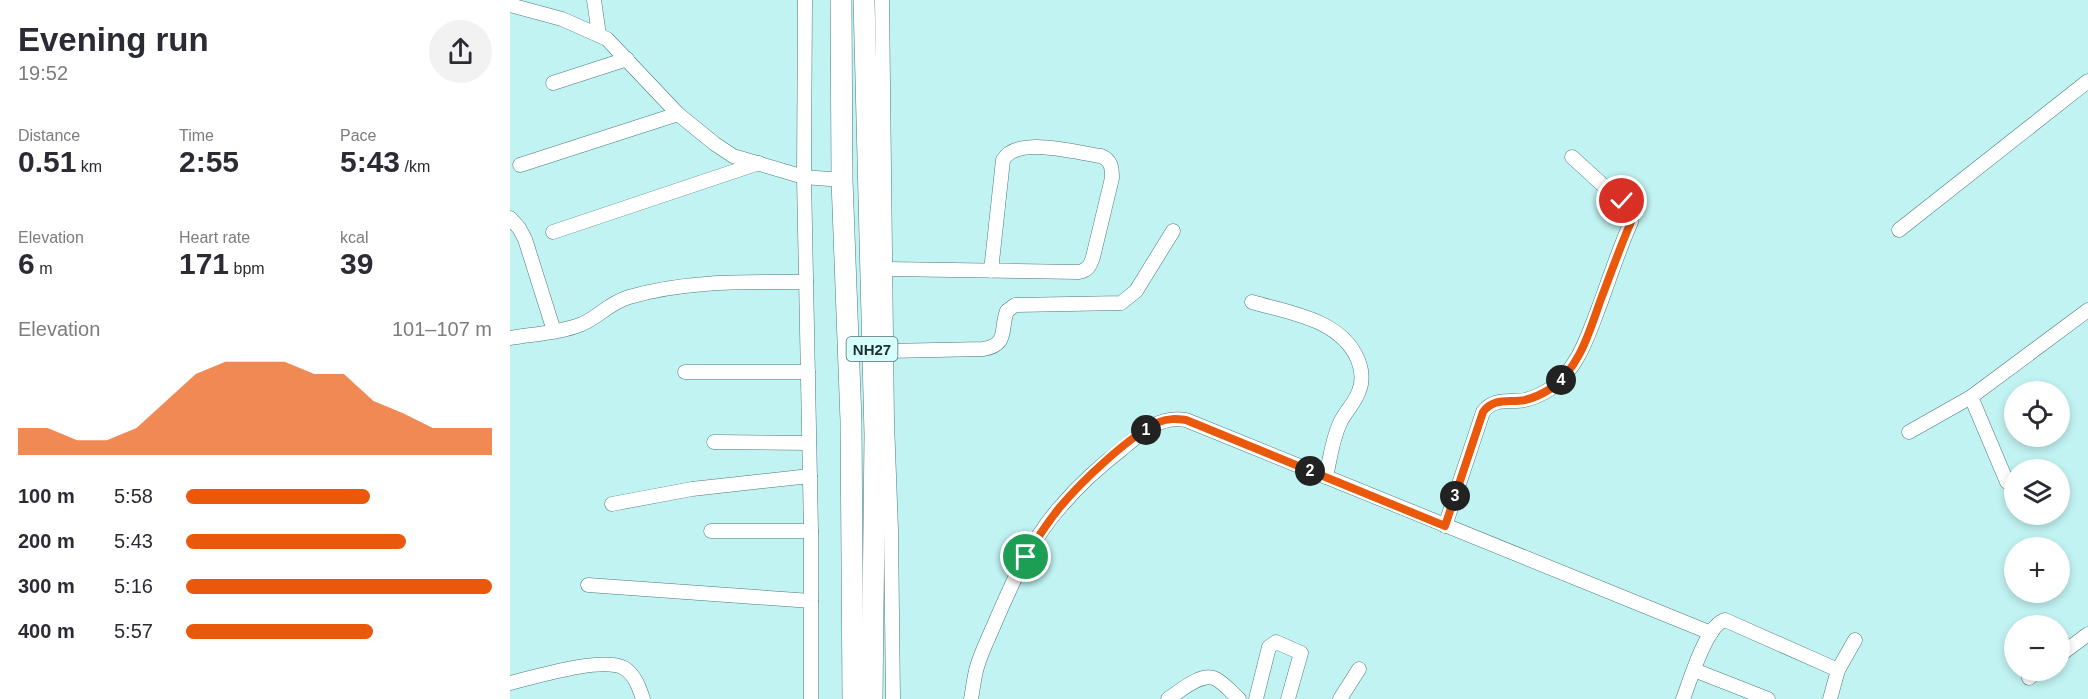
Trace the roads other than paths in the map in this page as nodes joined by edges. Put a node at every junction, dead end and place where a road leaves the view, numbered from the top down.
1 (594, 0) edge
2 (805, 0) edge
3 (841, 0) edge
4 (864, 0) edge
5 (882, 0) edge
6 (510, 5) edge
7 (598, 35) junction
8 (627, 59) junction
9 (2088, 81) edge
10 (553, 83) dead end
11 (678, 114) junction
12 (1572, 157) dead end
13 (759, 164) junction
14 (520, 165) dead end
15 (804, 177) junction
16 (842, 180) junction
17 (510, 218) edge
18 (1899, 230) dead end
19 (1173, 231) dead end
20 (553, 232) dead end
21 (886, 269) junction
22 (991, 271) junction
23 (806, 282) junction
24 (1251, 302) dead end
25 (2088, 310) edge
26 (554, 331) junction
27 (510, 338) edge
28 (887, 351) junction
29 (685, 372) dead end
30 (808, 372) junction
31 (1971, 397) junction
32 (1909, 432) dead end
33 (714, 442) dead end
34 (809, 443) junction
35 (2004, 475) edge
36 (810, 476) junction
37 (1326, 477) junction
38 (612, 504) dead end
39 (1445, 526) junction
40 (711, 531) dead end
41 (811, 531) junction
42 (588, 585) dead end
43 (811, 601) junction
44 (1711, 633) junction
45 (2088, 634) edge
46 (1855, 640) dead end
47 (2070, 648) edge
48 (1359, 669) dead end
49 (1694, 669) junction
50 (1838, 670) junction
51 (510, 683) edge
52 (643, 699) edge
53 (811, 699) edge
54 (853, 699) edge
55 (872, 699) edge
56 (893, 699) edge
57 (971, 699) edge
58 (1168, 699) edge
59 (1239, 699) edge
60 (1256, 699) edge
61 (1288, 699) edge
62 (1340, 699) edge
63 (1683, 699) edge
64 (1765, 699) edge
65 (1830, 699) edge

1 - 7 street
2 - 15 street
3 - 16 highway, NH27
4 - 55 highway, NH27
5 - 21 street
6 - 7 street
7 - 8 street
8 - 10 street
8 - 11 street
9 - 18 street
11 - 13 street
11 - 14 street
12 - 39 street
13 - 15 street
13 - 20 street
15 - 16 street
15 - 23 street
16 - 54 highway, NH27
17 - 26 street
19 - 28 street
21 - 22 street
21 - 28 street
22 - 22 street
23 - 26 street
23 - 30 street
24 - 37 street
25 - 31 street
26 - 27 street
28 - 56 street
29 - 30 street
30 - 34 street
31 - 32 street
31 - 35 street
33 - 34 street
34 - 36 street
36 - 38 street
36 - 41 street
37 - 39 street
37 - 57 street
39 - 44 street
40 - 41 street
41 - 43 street
42 - 43 street
43 - 53 street
44 - 49 street
44 - 50 street
45 - 47 street
46 - 50 street
48 - 62 street
49 - 63 street
49 - 64 street
50 - 65 street
51 - 52 street
58 - 59 street
60 - 61 street

